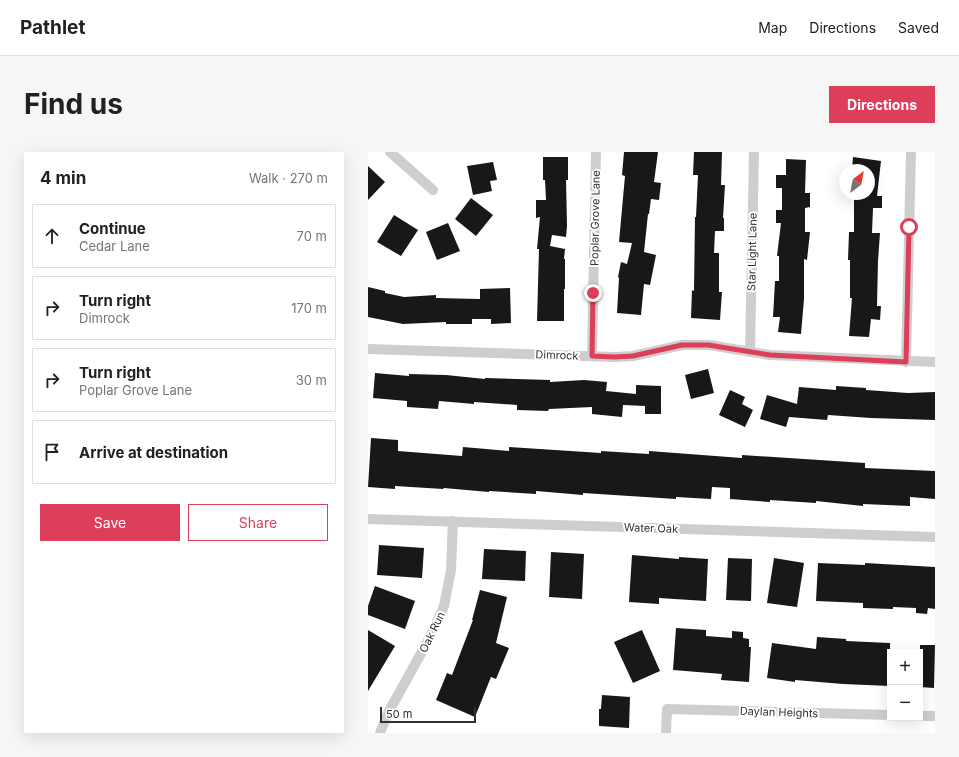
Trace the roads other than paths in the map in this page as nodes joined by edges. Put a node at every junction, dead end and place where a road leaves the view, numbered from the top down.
1 (390, 152) edge
2 (596, 152) edge
3 (754, 152) edge
4 (911, 152) edge
5 (433, 190) dead end
6 (368, 349) edge
7 (750, 352) junction
8 (592, 356) junction
9 (906, 362) junction
10 (935, 362) edge
11 (368, 519) edge
12 (453, 521) junction
13 (935, 537) edge
14 (887, 715) edge
15 (923, 716) edge
16 (935, 716) edge
17 (380, 733) edge
18 (666, 733) edge

1 - 5 street
2 - 8 street, Poplar Grove Lane
3 - 7 street, Star Light Lane
4 - 9 street
6 - 8 street, Dimrock
7 - 8 street, Dimrock
7 - 9 street, Dimrock
9 - 10 street, Dimrock
11 - 12 street, Water Oak
12 - 13 street, Water Oak
12 - 17 street, Oak Run
14 - 18 street, Daylan Heights
15 - 16 street

